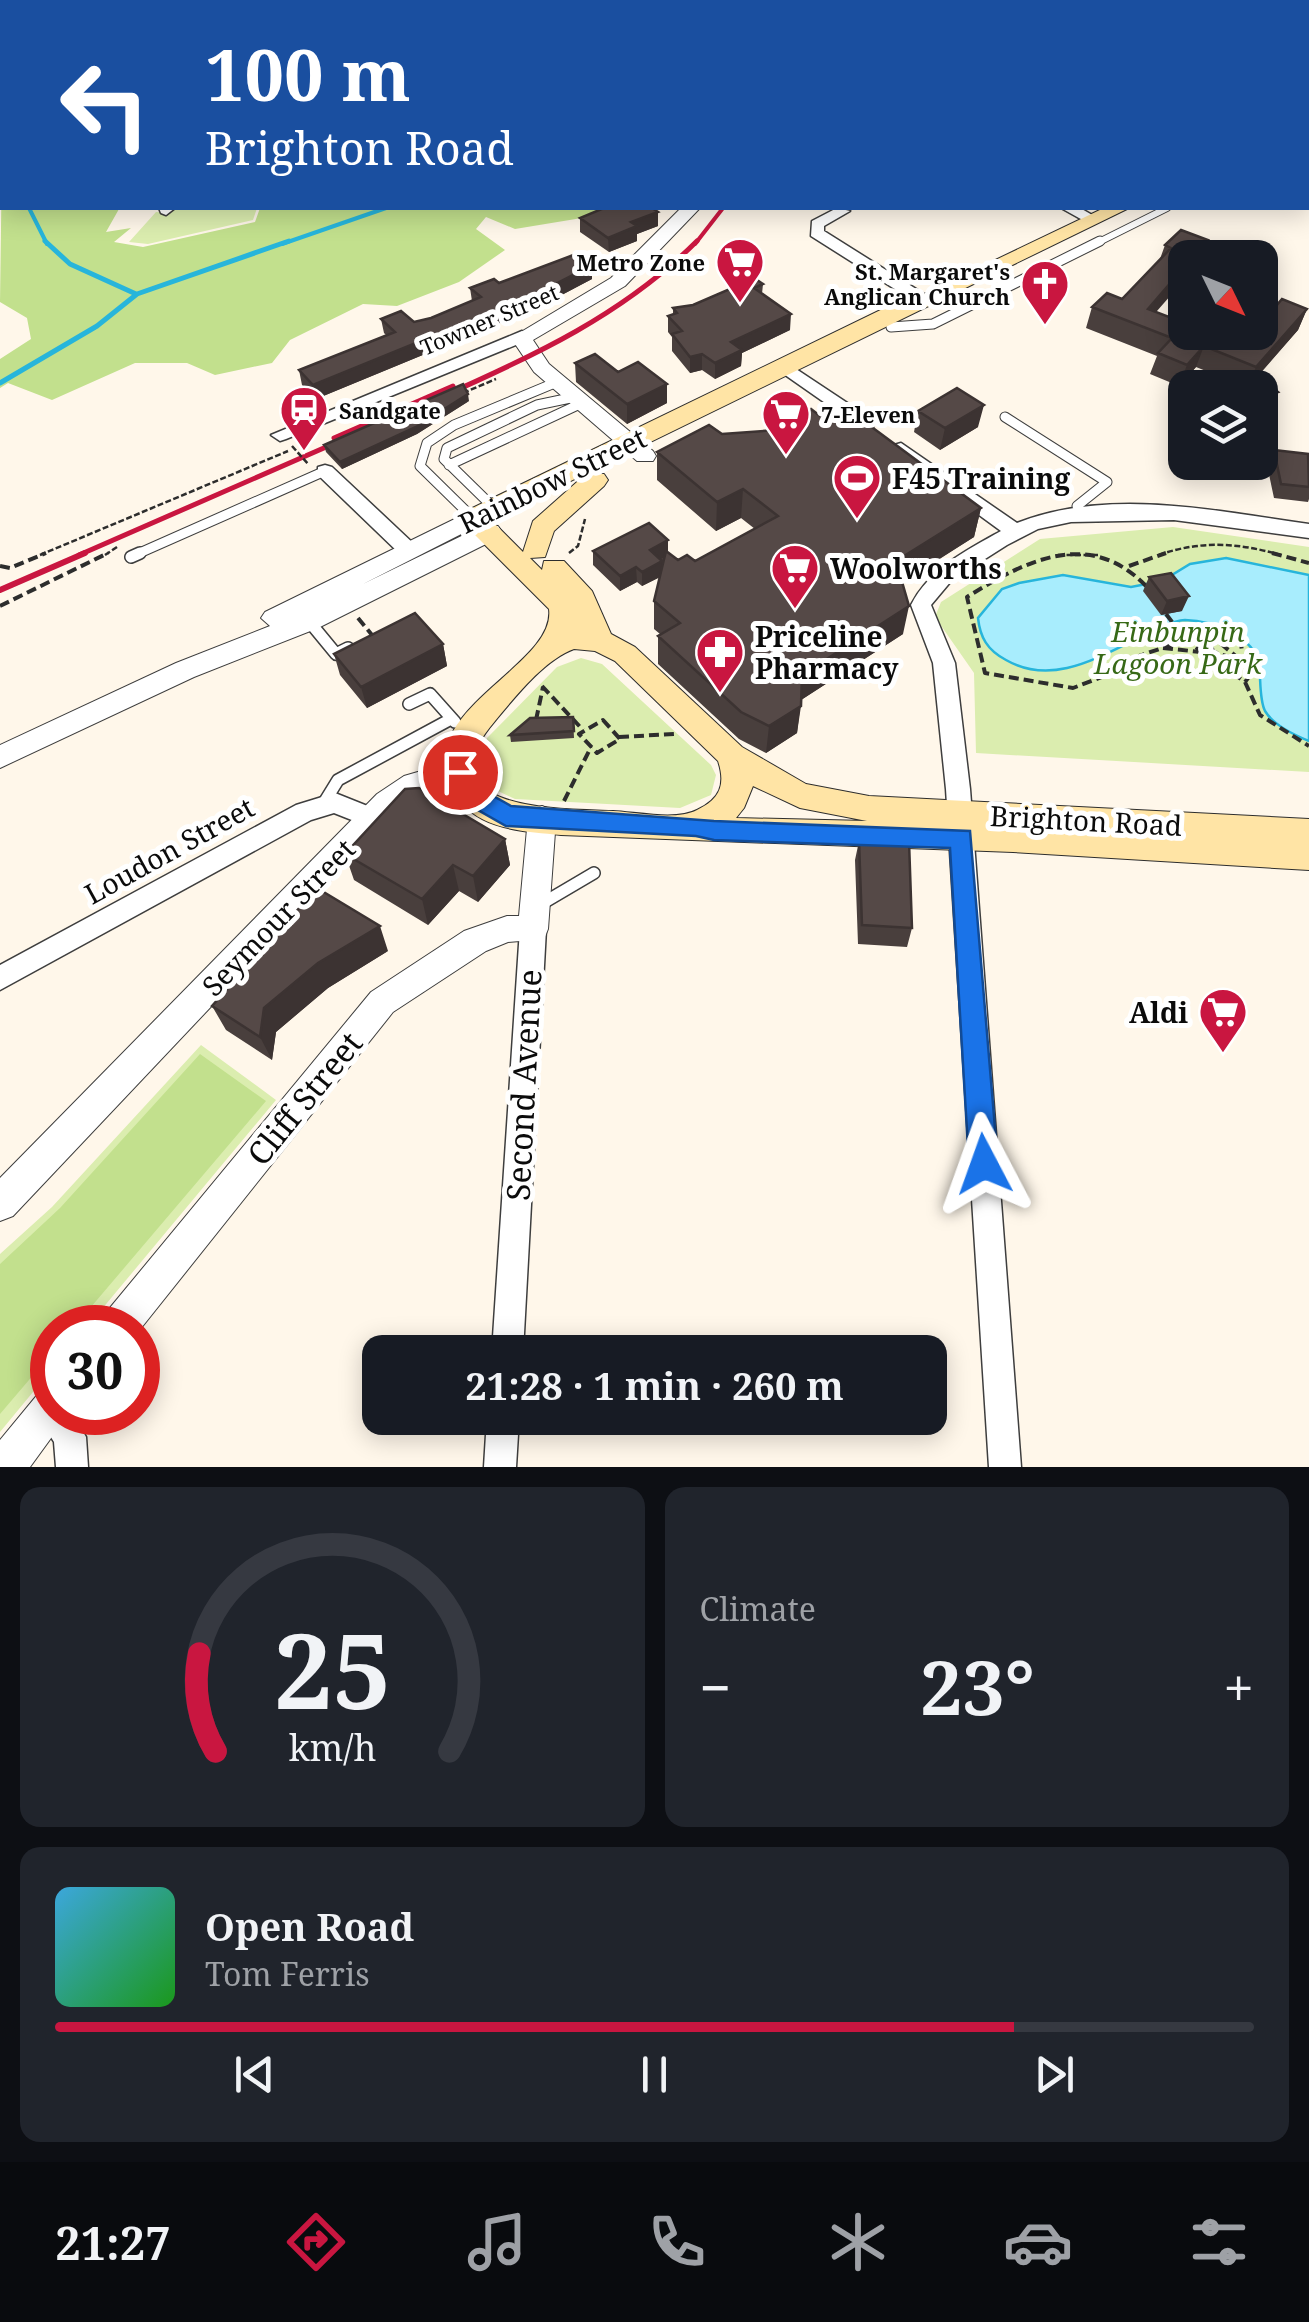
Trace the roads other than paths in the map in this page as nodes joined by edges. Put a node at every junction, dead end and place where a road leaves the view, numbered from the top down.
1 (689, 210) edge
2 (842, 210) dead end
3 (1073, 210) edge
4 (1114, 210) edge
5 (1164, 210) edge
6 (1092, 220) junction
7 (926, 302) junction
8 (891, 327) junction
9 (522, 336) junction
10 (794, 372) junction
11 (557, 382) junction
12 (578, 400) junction
13 (1005, 417) dead end
14 (286, 441) road end
15 (637, 449) junction
16 (449, 466) junction
17 (317, 468) joint
18 (595, 480) junction
19 (1076, 506) dead end
20 (492, 520) junction
21 (1309, 531) edge
22 (1015, 532) junction
23 (407, 550) junction
24 (536, 551) junction
25 (131, 557) dead end
26 (302, 613) junction
27 (372, 636) edge
28 (600, 641) junction
29 (553, 646) junction
30 (409, 704) dead end
31 (461, 726) junction
32 (731, 755) junction
33 (0, 758) edge
34 (460, 772) junction
35 (322, 806) junction
36 (552, 812) junction
37 (372, 818) junction
38 (696, 826) junction
39 (960, 826) junction
40 (1309, 832) edge
41 (1309, 856) edge
42 (594, 873) dead end
43 (533, 918) junction
44 (0, 978) edge
45 (0, 1203) edge
46 (137, 1305) edge
47 (508, 1335) edge
48 (30, 1435) edge
49 (69, 1435) edge
50 (502, 1435) edge
51 (4, 1467) edge
52 (72, 1467) edge
53 (500, 1467) edge
54 (1004, 1467) edge

1 - 9 street, Towner Street
2 - 7 street
3 - 6 street
4 - 6 main road, Rainbow Street
5 - 8 lane, Rainbow Street
6 - 7 main road, Rainbow Street
7 - 8 main road, Rainbow Street
7 - 10 main road, Rainbow Street
8 - 10 main road, Rainbow Street
9 - 11 street
9 - 14 street, Towner Street
10 - 15 main road, Rainbow Street
10 - 22 street
11 - 12 street
11 - 20 lane
12 - 15 street
12 - 16 lane
12 - 16 lane
13 - 19 lane
15 - 18 main road, Rainbow Street
15 - 20 main road, Rainbow Street
16 - 20 lane
17 - 23 street
17 - 25 lane
18 - 20 main road, Rainbow Street
18 - 24 main road
20 - 23 street, Rainbow Street
20 - 24 main road
20 - 26 street, Rainbow Street
20 - 29 main road
21 - 22 street
22 - 39 street
23 - 26 street, Rainbow Street
24 - 28 main road
26 - 27 lane
26 - 33 street, Rainbow Street
28 - 29 main road
28 - 32 main road, Brighton Road
29 - 31 main road
30 - 31 lane
31 - 34 main road
31 - 35 lane
32 - 38 main road
32 - 39 main road, Brighton Road
34 - 36 main road, Brighton Road
34 - 37 street, Seymour Street
35 - 37 street
35 - 44 street, Loudon Street
36 - 38 main road, Brighton Road
36 - 43 street, Second Avenue
37 - 45 street, Seymour Street
38 - 39 main road, Brighton Road
39 - 40 main road, Brighton Road
39 - 41 main road, Brighton Road
39 - 54 street
42 - 43 lane
43 - 46 street, Cliff Street
43 - 47 street, Second Avenue
48 - 51 street
49 - 52 street
50 - 53 street

